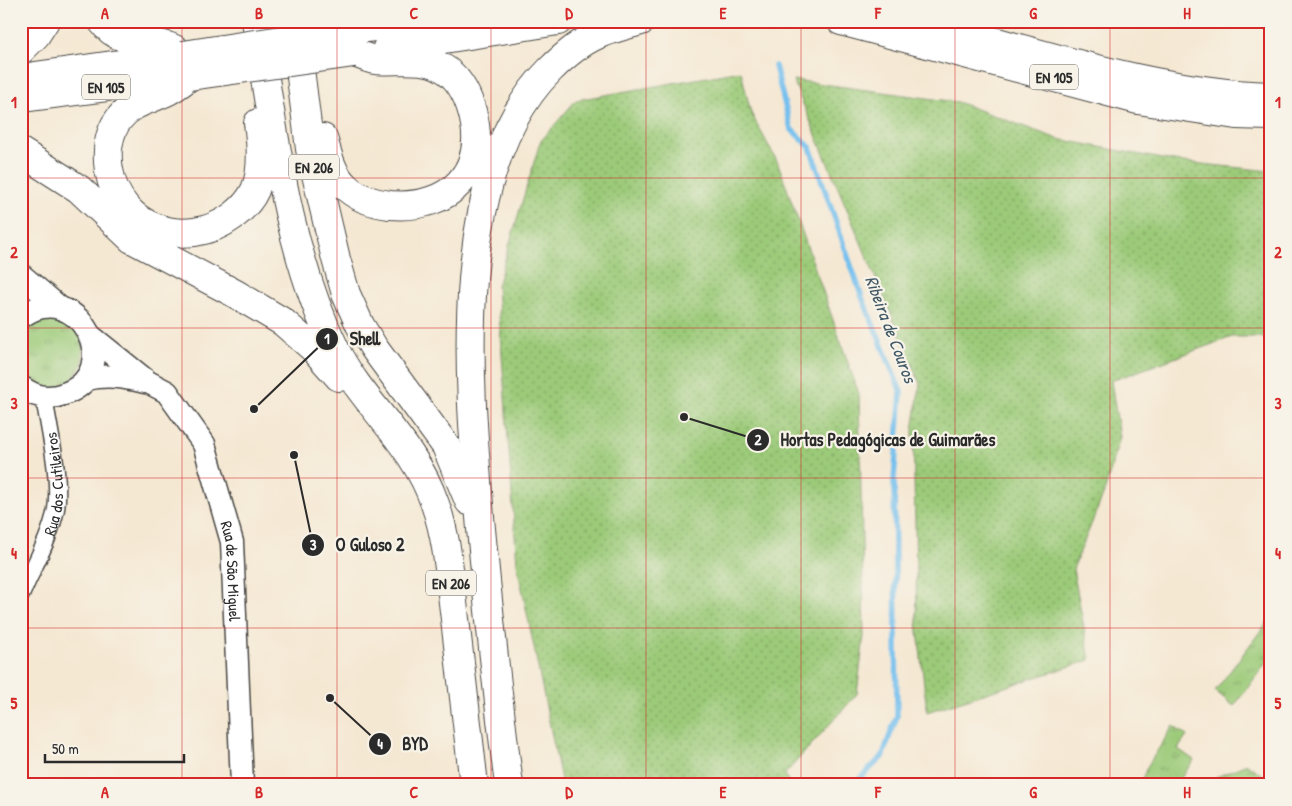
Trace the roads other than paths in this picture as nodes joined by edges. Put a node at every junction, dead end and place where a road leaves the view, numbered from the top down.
1 (45, 21) edge
2 (102, 21) edge
3 (256, 21) edge
4 (294, 21) edge
5 (427, 21) edge
6 (558, 21) edge
7 (641, 21) edge
8 (841, 21) edge
9 (920, 21) edge
10 (357, 35) edge
11 (21, 50) edge
12 (187, 66) junction
13 (21, 78) edge
14 (302, 90) junction
15 (268, 93) junction
16 (1271, 96) edge
17 (21, 98) edge
18 (1271, 116) edge
19 (21, 152) edge
20 (21, 275) edge
21 (60, 308) junction
22 (21, 317) edge
23 (92, 338) junction
24 (86, 379) junction
25 (148, 382) junction
26 (21, 387) edge
27 (44, 398) junction
28 (372, 401) junction
29 (486, 593) junction
30 (21, 595) edge
31 (242, 785) edge
32 (474, 785) edge
33 (509, 785) edge

1 - 11 highway
2 - 12 highway
3 - 15 highway, EN 206
4 - 14 highway, EN 206
5 - 10 highway, EN 105
6 - 10 highway, EN 105
7 - 29 highway
8 - 18 highway, EN 105
9 - 16 highway, EN 105
10 - 12 highway, EN 105, bridge
10 - 14 highway
12 - 13 highway, EN 105
12 - 15 highway
12 - 17 highway, EN 105
14 - 29 highway, EN 206
15 - 28 highway, EN 206
19 - 28 highway
20 - 21 main road
21 - 22 main road
21 - 23 main road
23 - 24 main road
23 - 25 main road, Rua de São Miguel
24 - 25 main road, Rua de São Miguel
24 - 27 main road
25 - 31 main road, Rua de São Miguel
26 - 27 main road
27 - 30 street, Rua dos Cutileiros
28 - 32 highway, EN 206
29 - 33 highway, EN 206

